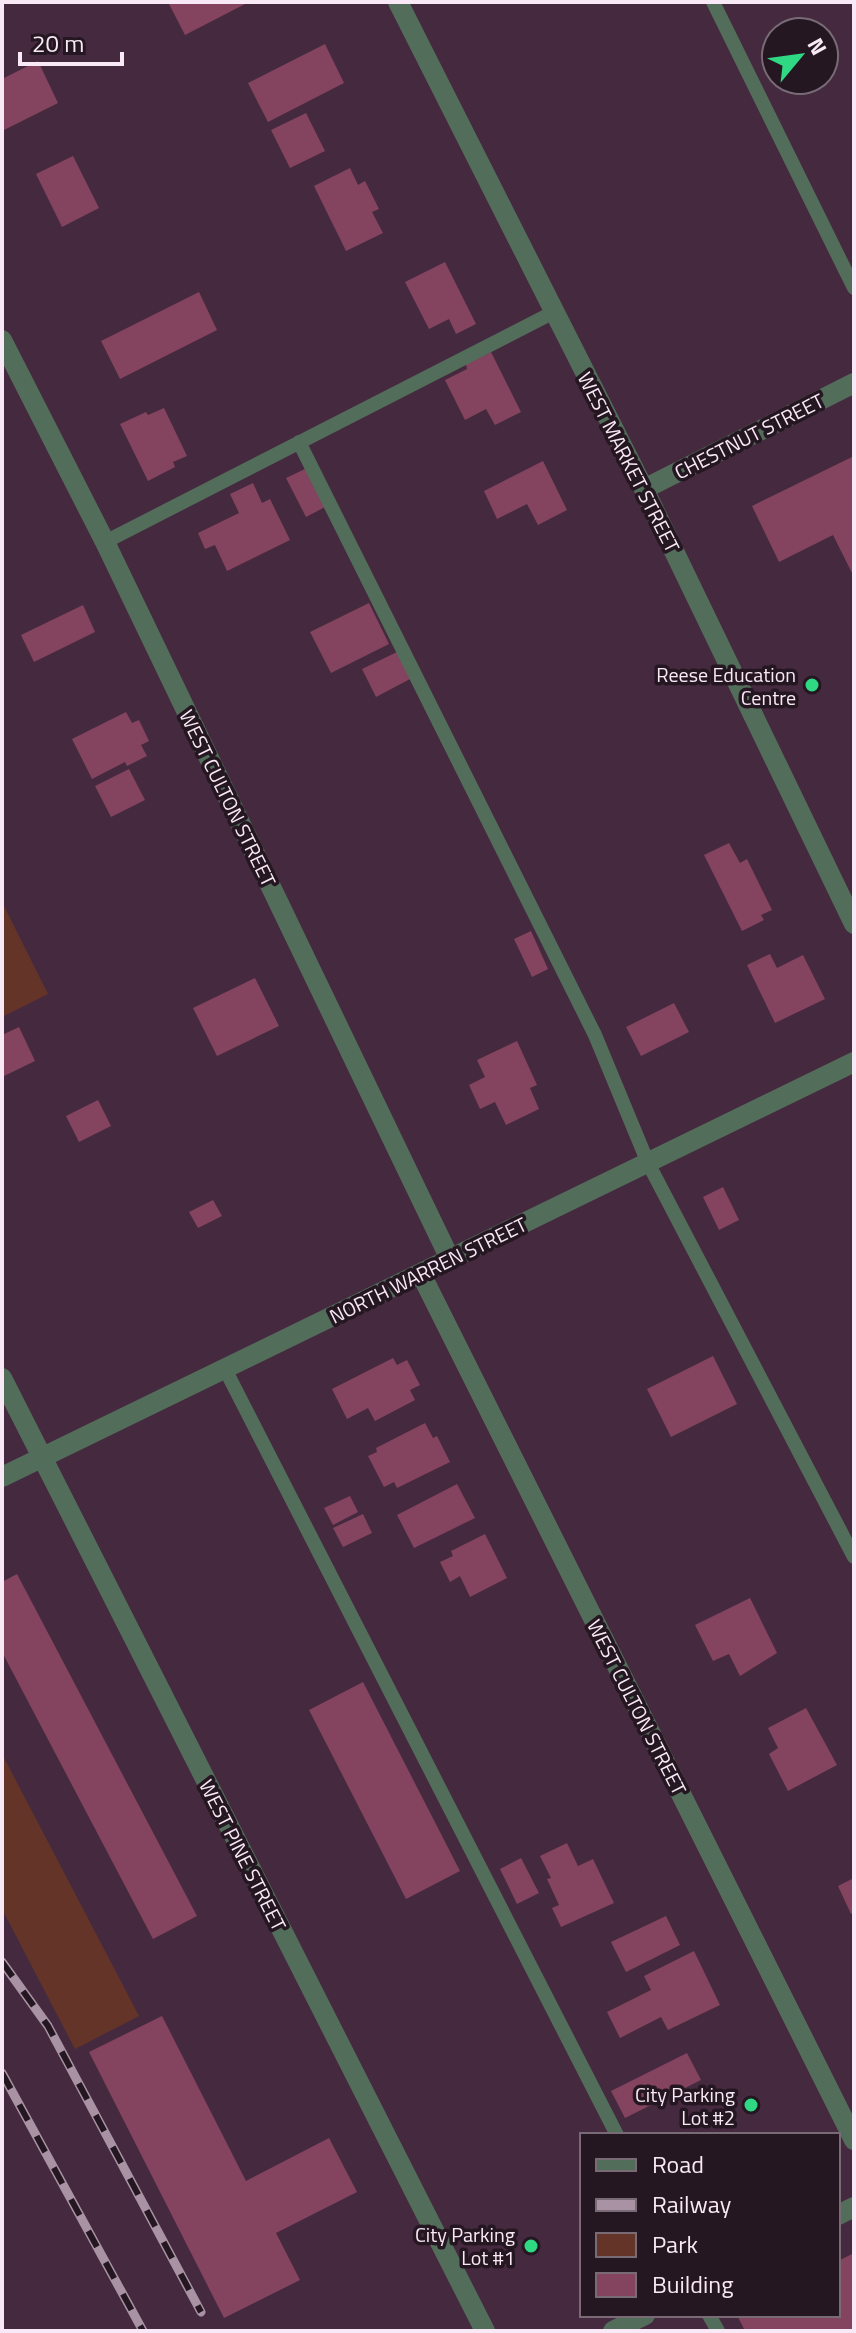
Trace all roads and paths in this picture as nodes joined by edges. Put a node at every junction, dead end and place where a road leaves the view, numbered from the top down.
1 (398, 2) edge
2 (713, 2) edge
3 (854, 288) edge
4 (554, 312) junction
5 (2, 340) edge
6 (854, 383) edge
7 (299, 442) junction
8 (644, 489) junction
9 (105, 542) junction
10 (854, 924) edge
11 (854, 1062) edge
12 (648, 1163) junction
13 (450, 1259) junction
14 (421, 1274) junction
15 (224, 1367) junction
16 (2, 1378) edge
17 (41, 1457) junction
18 (2, 1477) edge
19 (854, 1557) edge
20 (616, 2133) edge
21 (854, 2140) edge
22 (641, 2317) edge
23 (485, 2331) edge
24 (613, 2331) edge

1 - 4 street, WEST MARKET STREET
2 - 3 lane
4 - 7 lane
4 - 8 street, WEST MARKET STREET
5 - 9 street, WEST CULTON STREET
6 - 8 street, CHESTNUT STREET
7 - 9 lane
7 - 12 lane
8 - 10 street, WEST MARKET STREET
9 - 13 street, WEST CULTON STREET
11 - 12 street, NORTH WARREN STREET
12 - 13 street, NORTH WARREN STREET
12 - 19 lane
13 - 14 street, NORTH WARREN STREET
14 - 15 street, NORTH WARREN STREET
14 - 21 street, WEST CULTON STREET
15 - 17 street, NORTH WARREN STREET
15 - 20 lane
16 - 17 street, WEST PINE STREET
17 - 18 street, NORTH WARREN STREET
17 - 23 street, WEST PINE STREET
22 - 24 street

